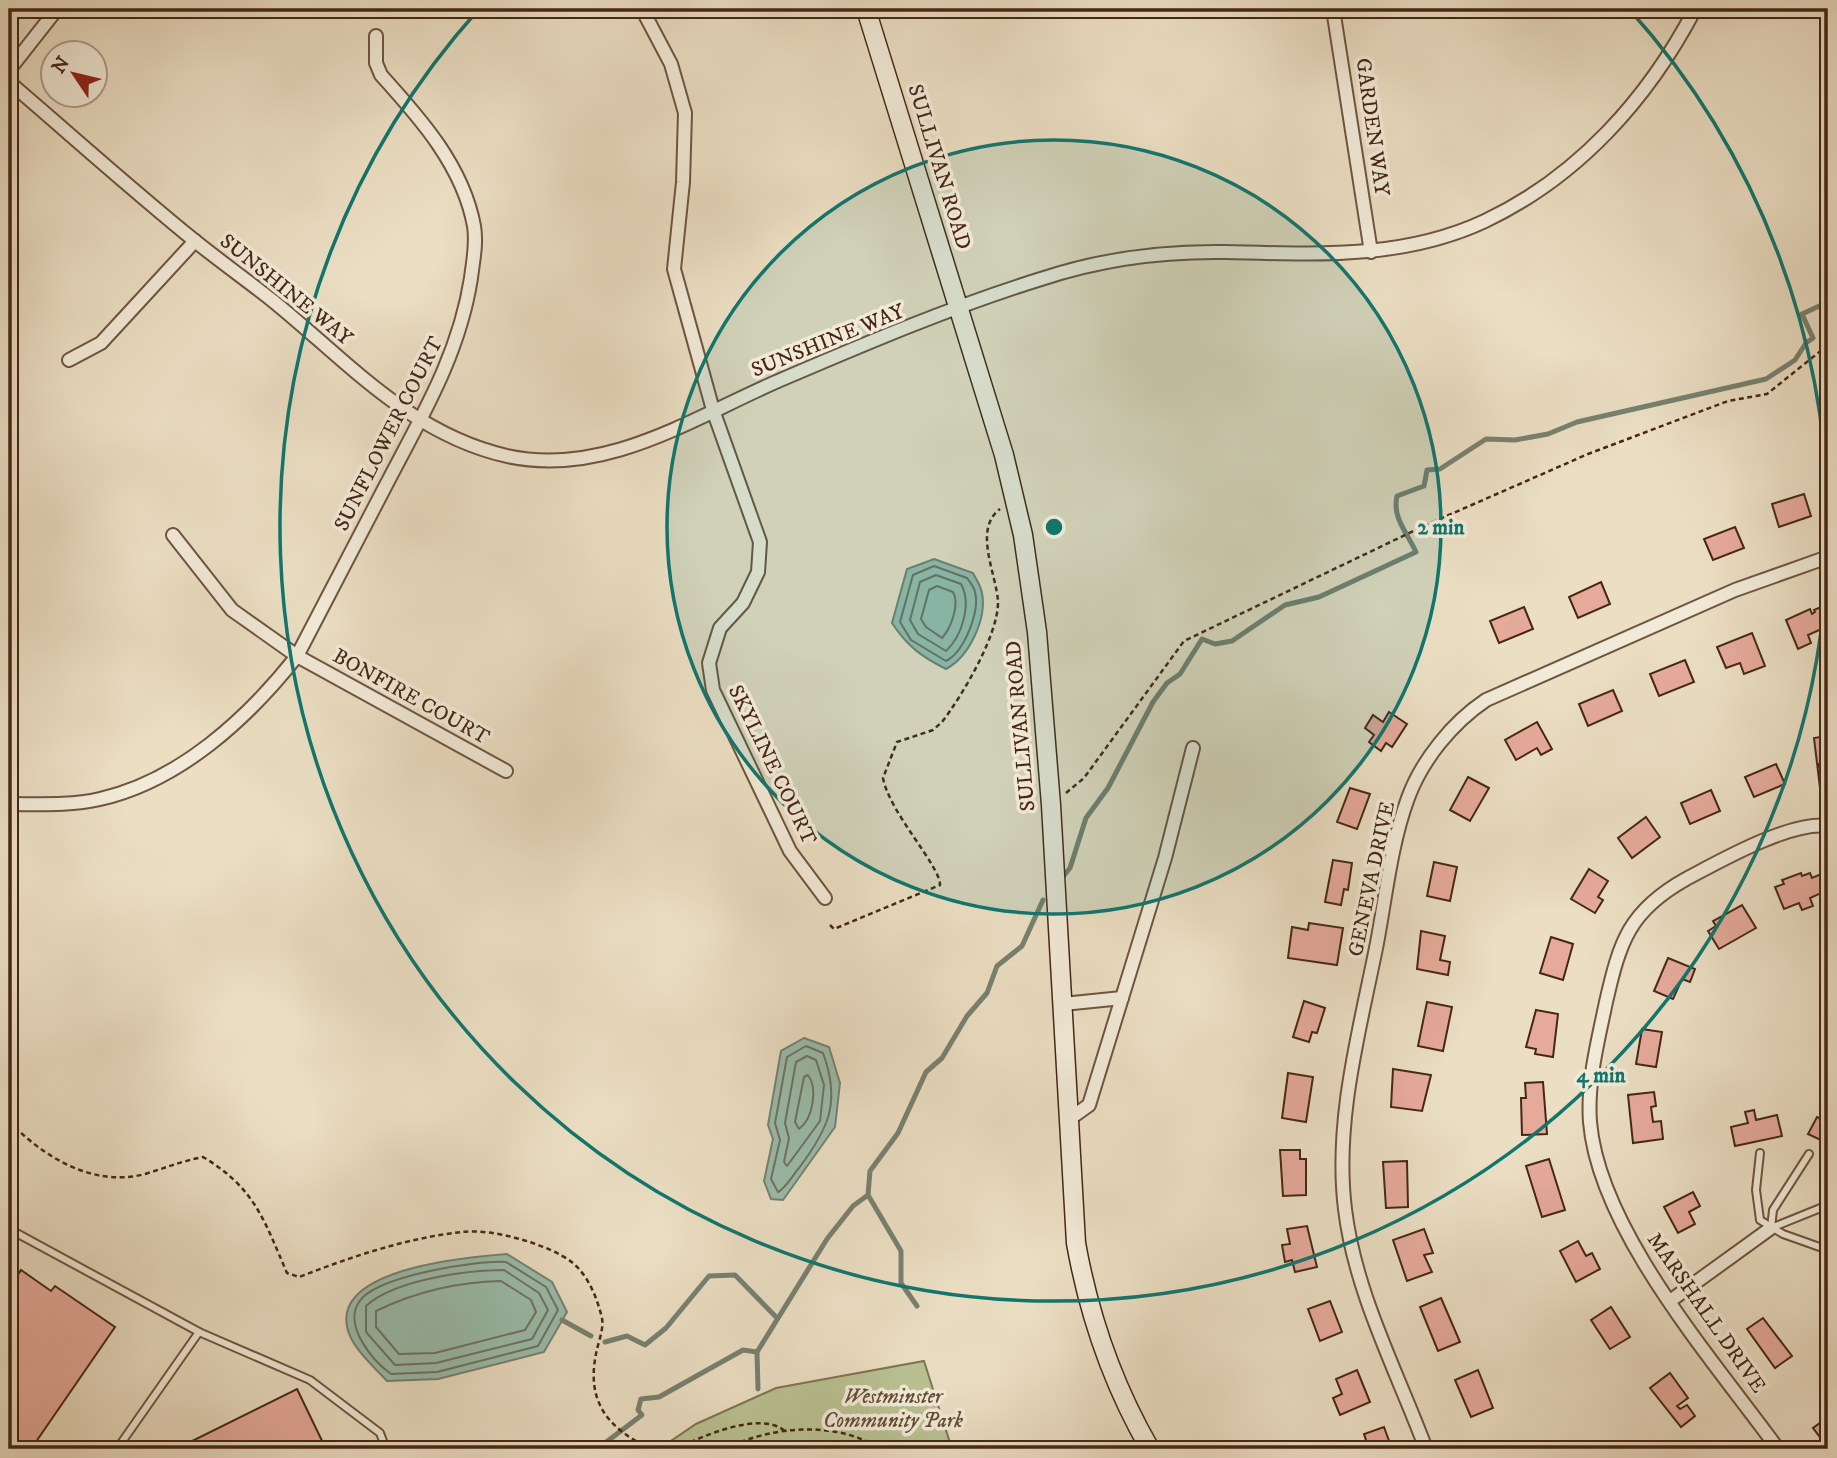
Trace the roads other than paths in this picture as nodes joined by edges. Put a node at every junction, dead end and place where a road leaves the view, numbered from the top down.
1 (57, 9) edge
2 (642, 9) edge
3 (866, 9) edge
4 (1333, 9) edge
5 (1695, 9) edge
6 (376, 36) dead end
7 (9, 70) edge
8 (9, 82) edge
9 (195, 241) junction
10 (1371, 252) junction
11 (960, 309) junction
12 (69, 360) dead end
13 (713, 410) junction
14 (419, 421) junction
15 (173, 535) dead end
16 (1828, 557) edge
17 (296, 656) junction
18 (1194, 748) dead end
19 (506, 771) dead end
20 (9, 804) edge
21 (1828, 825) edge
22 (825, 898) dead end
23 (1122, 998) junction
24 (1063, 1004) junction
25 (1068, 1120) junction
26 (1760, 1153) dead end
27 (1810, 1154) dead end
28 (1828, 1205) edge
29 (1771, 1228) junction
30 (10, 1231) edge
31 (1828, 1250) edge
32 (1670, 1301) junction
33 (200, 1332) junction
34 (117, 1449) edge
35 (380, 1449) edge
36 (1150, 1449) edge
37 (1426, 1449) edge
38 (1779, 1449) edge

1 - 7 street
2 - 13 street, SKYLINE COURT
3 - 11 street, SULLIVAN ROAD
4 - 10 street, GARDEN WAY
5 - 10 street, SUNSHINE WAY
6 - 14 street, SUNFLOWER COURT
8 - 9 street, SUNSHINE WAY
9 - 12 street
9 - 14 street, SUNSHINE WAY
10 - 11 street, SUNSHINE WAY
11 - 13 street, SUNSHINE WAY
11 - 24 street, SULLIVAN ROAD
13 - 14 street, SUNSHINE WAY
13 - 22 street, SKYLINE COURT
14 - 17 street, SUNFLOWER COURT
15 - 17 street, BONFIRE COURT
16 - 37 street, GENEVA DRIVE
17 - 19 street, BONFIRE COURT
17 - 20 street, SUNFLOWER COURT
18 - 23 street
21 - 32 street, MARSHALL DRIVE
23 - 24 street
23 - 25 street
24 - 25 street, SULLIVAN ROAD
25 - 36 street, SULLIVAN ROAD
26 - 29 lane
27 - 29 lane
28 - 29 lane
29 - 31 lane
29 - 32 street
30 - 33 lane
32 - 38 street, MARSHALL DRIVE
33 - 34 lane
33 - 35 lane

